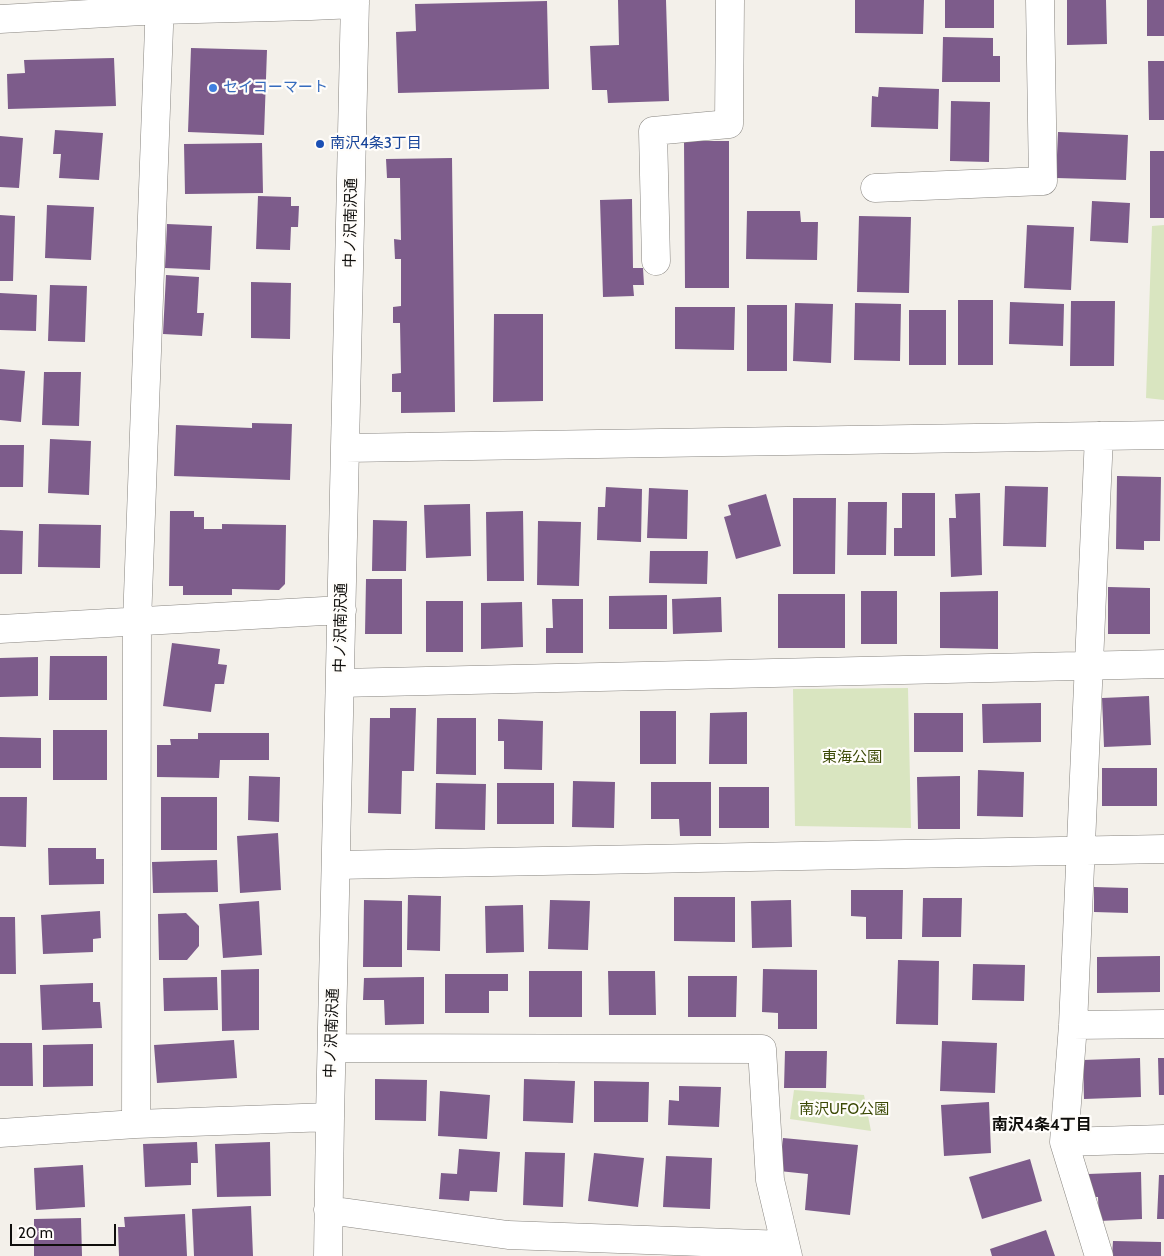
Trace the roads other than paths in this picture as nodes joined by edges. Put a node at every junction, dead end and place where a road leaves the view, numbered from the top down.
1 (730, 0) edge
2 (1040, 0) edge
3 (355, 2) edge
4 (160, 5) edge
5 (0, 19) edge
6 (875, 188) dead end
7 (656, 261) dead end
8 (1164, 435) edge
9 (1099, 436) junction
10 (346, 448) junction
11 (342, 610) junction
12 (136, 622) junction
13 (0, 629) edge
14 (1164, 664) edge
15 (1090, 665) junction
16 (340, 683) junction
17 (1164, 849) edge
18 (1082, 850) junction
19 (336, 865) junction
20 (1164, 1024) edge
21 (1074, 1025) junction
22 (332, 1048) junction
23 (330, 1117) junction
24 (136, 1124) junction
25 (0, 1133) edge
26 (1164, 1139) edge
27 (1064, 1142) junction
28 (328, 1210) junction
29 (786, 1251) edge
30 (328, 1256) edge
31 (1099, 1256) edge

1 - 7 street
2 - 6 street
3 - 4 street
3 - 10 street, 中ノ沢南沢通
4 - 5 street
4 - 12 street
8 - 9 street
9 - 10 street
9 - 15 street
10 - 11 street, 中ノ沢南沢通
11 - 12 street
11 - 16 street, 中ノ沢南沢通
12 - 13 street
12 - 24 street
14 - 15 street
15 - 16 street
15 - 18 street
16 - 19 street, 中ノ沢南沢通
17 - 18 street
18 - 19 street
18 - 21 street
19 - 22 street, 中ノ沢南沢通
20 - 21 street
21 - 27 street
22 - 23 street, 中ノ沢南沢通
22 - 29 street
23 - 24 street
23 - 28 street, 中ノ沢南沢通
24 - 25 street
26 - 27 street
27 - 31 street
28 - 29 street
28 - 30 street, 中ノ沢南沢通

